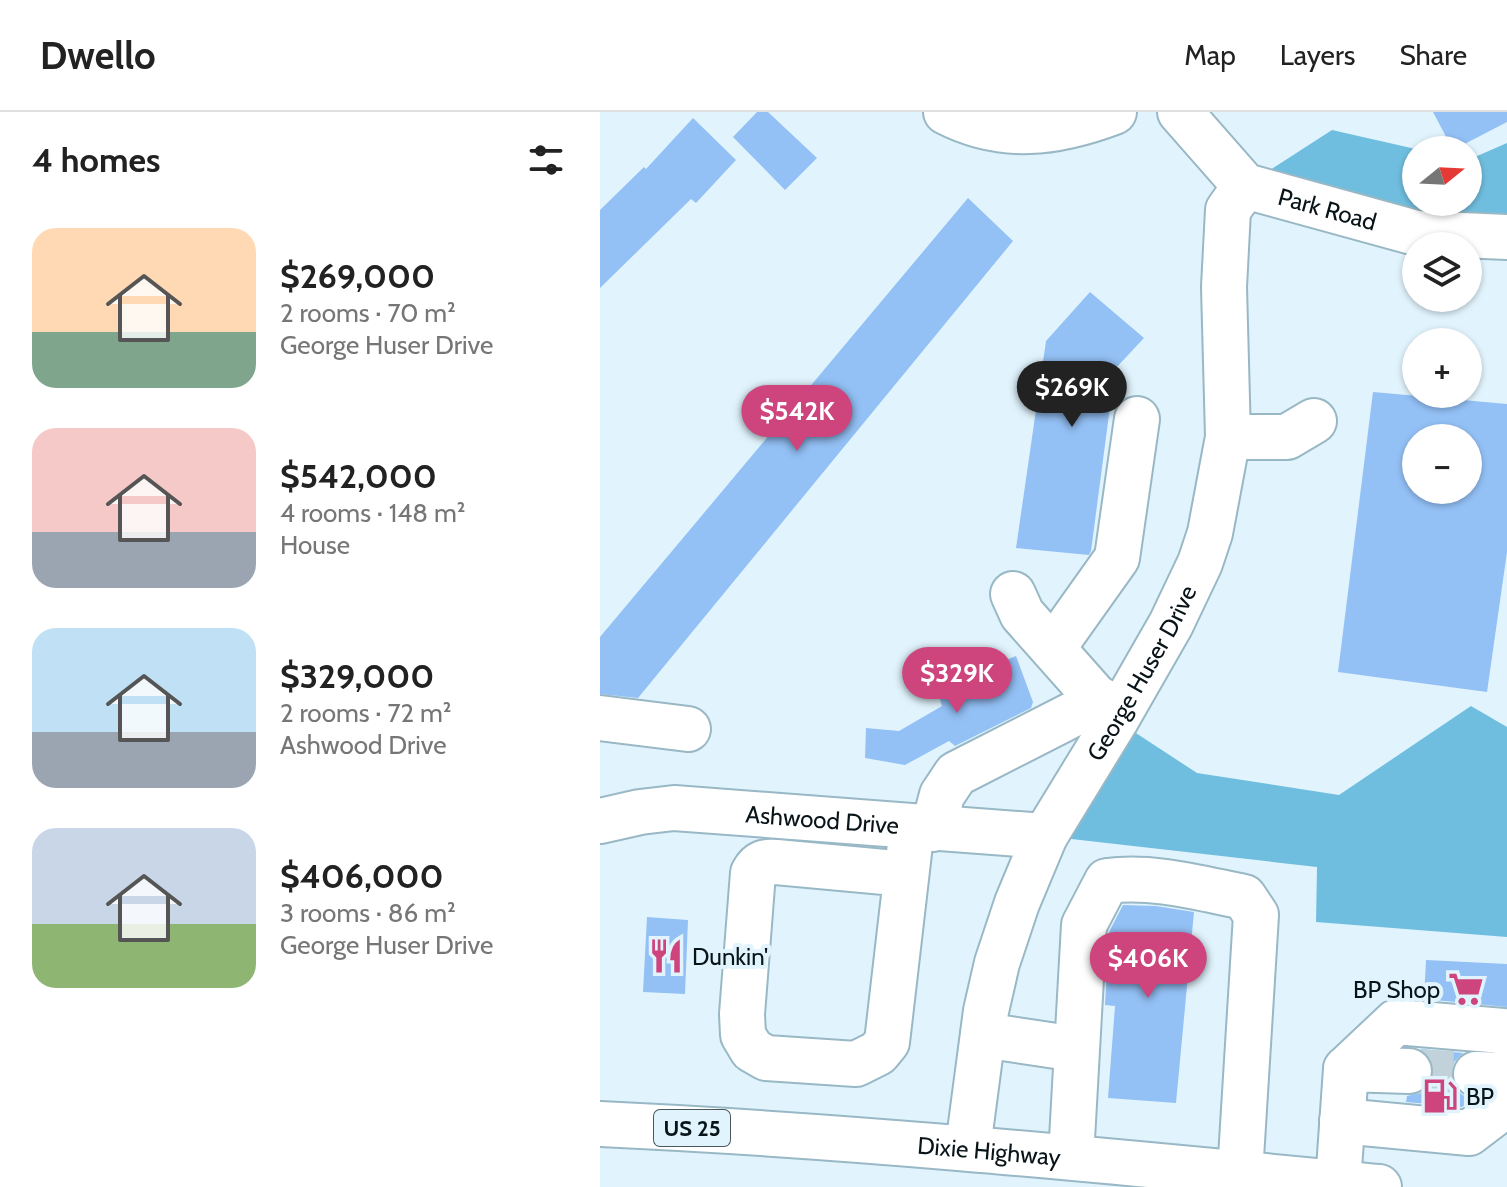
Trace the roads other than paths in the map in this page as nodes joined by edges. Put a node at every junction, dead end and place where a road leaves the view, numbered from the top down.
1 (946, 112) edge
2 (1114, 112) edge
3 (1180, 112) edge
4 (1245, 186) junction
5 (1507, 237) edge
6 (1137, 419) dead end
7 (1314, 421) dead end
8 (1228, 437) junction
9 (1013, 594) dead end
10 (1053, 648) junction
11 (1108, 710) junction
12 (600, 821) edge
13 (922, 828) junction
14 (1045, 836) junction
15 (906, 874) junction
16 (983, 1035) junction
17 (1507, 1035) edge
18 (1076, 1049) junction
19 (1346, 1069) junction
20 (1409, 1071) tunnel mouth
21 (1507, 1104) edge
22 (1342, 1121) junction
23 (600, 1124) edge
24 (968, 1147) junction
25 (1079, 1172) edge
26 (1250, 1179) edge
27 (1350, 1186) edge

1 - 2 street
3 - 4 street, Park Road
4 - 5 street, Park Road
4 - 8 street, George Huser Drive
6 - 10 street
7 - 8 street
8 - 11 street, George Huser Drive
9 - 10 street
10 - 11 street
11 - 13 street
11 - 14 street, George Huser Drive
12 - 13 street, Ashwood Drive
13 - 14 street, Ashwood Drive
13 - 15 street
14 - 16 street, George Huser Drive
15 - 15 street
16 - 18 street
16 - 24 street, George Huser Drive
17 - 19 street
18 - 25 street
18 - 26 street
19 - 20 street
19 - 22 street
21 - 22 street
22 - 27 street
23 - 24 street, Dixie Highway / US 25
24 - 25 street, Dixie Highway / US 25
25 - 26 street, Dixie Highway / US 25
26 - 27 street, Dixie Highway / US 25

